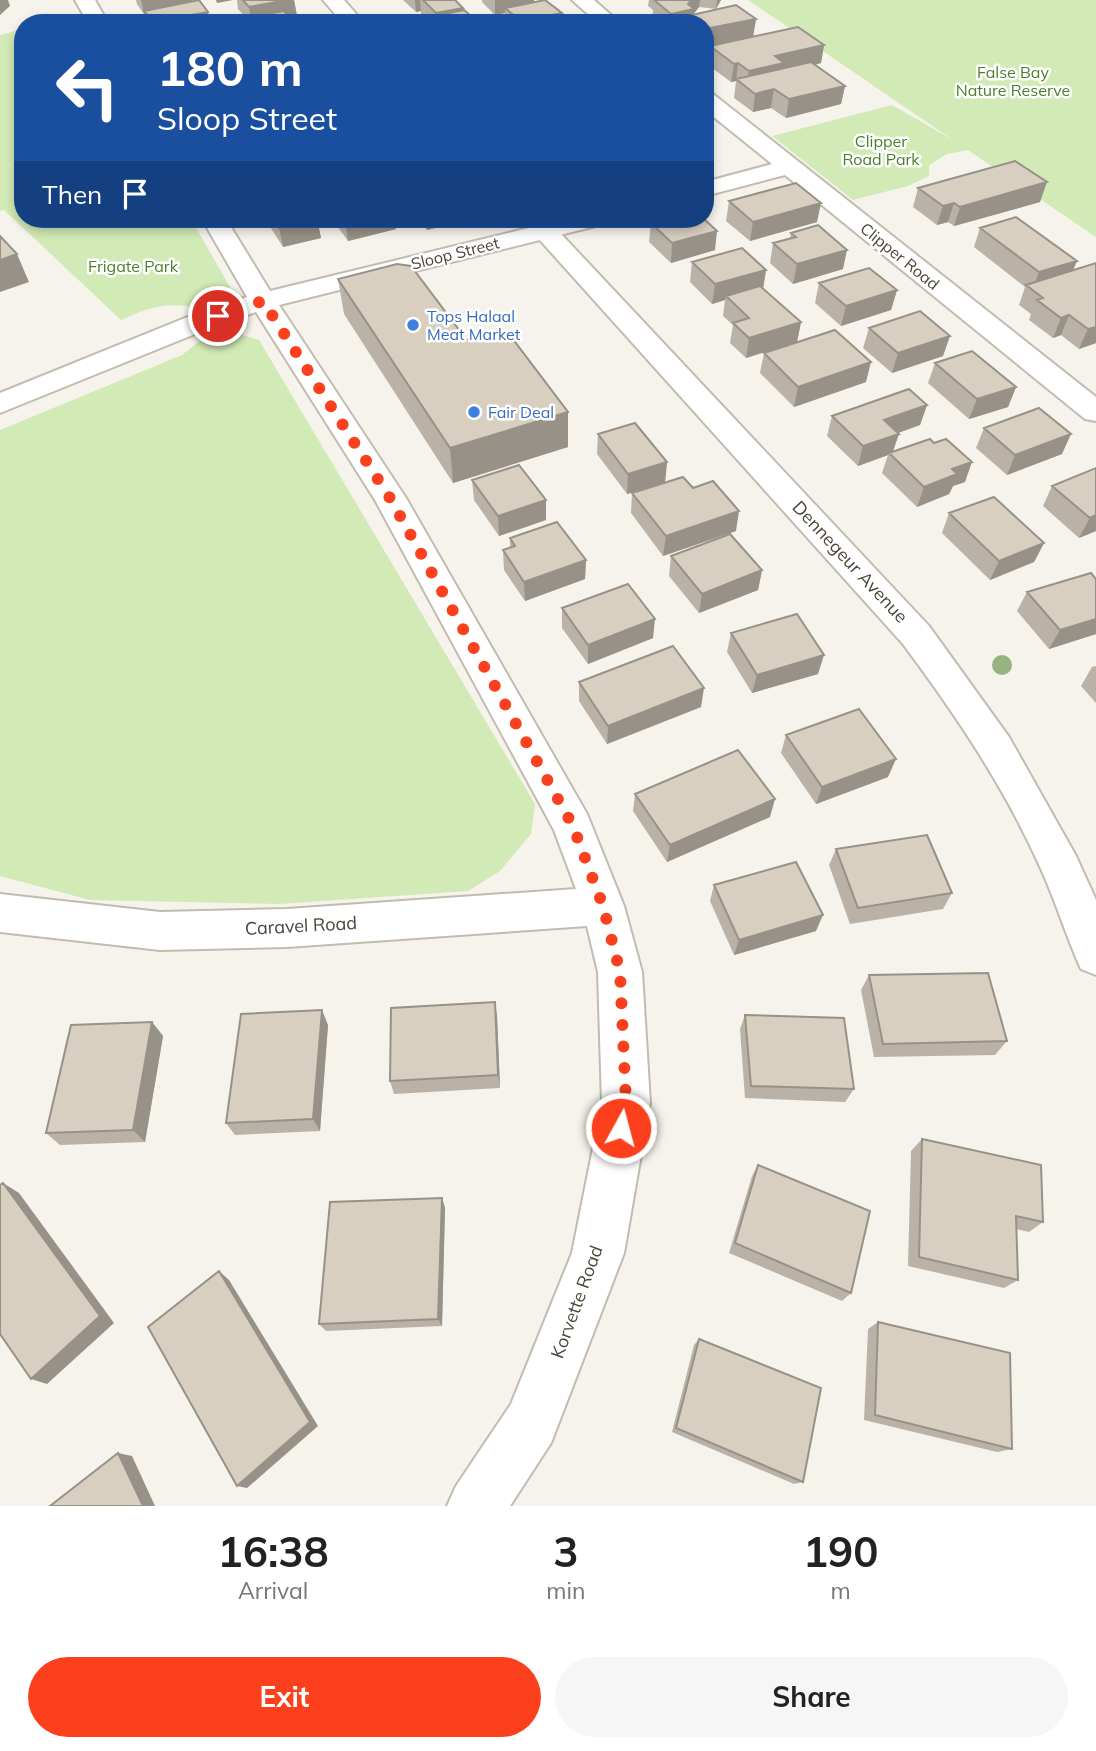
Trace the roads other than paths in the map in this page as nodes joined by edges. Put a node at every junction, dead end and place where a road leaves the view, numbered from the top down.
1 (333, 0) edge
2 (582, 0) edge
3 (346, 14) edge
4 (599, 14) edge
5 (714, 106) edge
6 (789, 167) junction
7 (714, 188) edge
8 (219, 228) edge
9 (527, 228) edge
10 (541, 228) edge
11 (263, 301) junction
12 (0, 404) edge
13 (1096, 412) edge
14 (603, 906) junction
15 (0, 913) edge
16 (1096, 955) edge
17 (476, 1506) edge

1 - 3 street
2 - 4 street
5 - 6 street, Clipper Road
6 - 7 street
6 - 13 street, Clipper Road
8 - 11 street, Korvette Road
9 - 11 street, Sloop Street
10 - 16 street, Dennegeur Avenue
11 - 12 street, Sloop Street
11 - 14 street, Korvette Road
14 - 15 street, Caravel Road
14 - 17 street, Korvette Road

